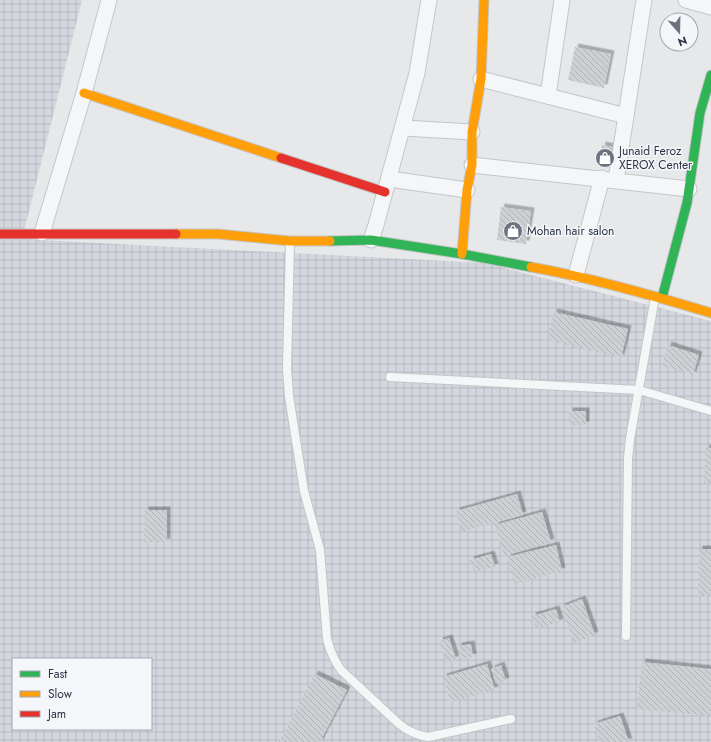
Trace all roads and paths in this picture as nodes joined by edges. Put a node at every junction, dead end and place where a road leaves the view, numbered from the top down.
1 (109, 0) edge
2 (429, 0) edge
3 (484, 0) edge
4 (562, 0) edge
5 (644, 0) edge
6 (686, 0) edge
7 (711, 7) edge
8 (711, 76) edge
9 (481, 79) junction
10 (84, 93) junction
11 (548, 96) junction
12 (626, 116) junction
13 (403, 128) junction
14 (472, 132) junction
15 (472, 165) junction
16 (608, 179) junction
17 (387, 185) junction
18 (689, 189) junction
19 (467, 190) junction
20 (42, 233) junction
21 (0, 234) edge
22 (371, 240) junction
23 (290, 241) junction
24 (462, 254) junction
25 (576, 275) junction
26 (658, 297) junction
27 (711, 313) edge
28 (390, 378) dead end
29 (639, 390) junction
30 (711, 411) edge
31 (626, 636) dead end
32 (511, 720) dead end

1 - 10 street
2 - 13 street
3 - 9 street
4 - 11 street
5 - 12 street
6 - 7 street
8 - 18 street
9 - 11 street
9 - 14 street
10 - 17 street
10 - 20 street
11 - 12 street
12 - 16 street
13 - 14 street
13 - 17 street
14 - 15 street
15 - 16 street
15 - 19 street
16 - 18 street
16 - 25 street
17 - 19 street
17 - 22 street
18 - 26 street
19 - 24 street
20 - 21 street
20 - 23 street
22 - 23 street
22 - 24 street
23 - 32 lane
24 - 25 street
25 - 26 street
26 - 27 street
26 - 29 lane
28 - 29 lane
29 - 30 lane
29 - 31 lane

